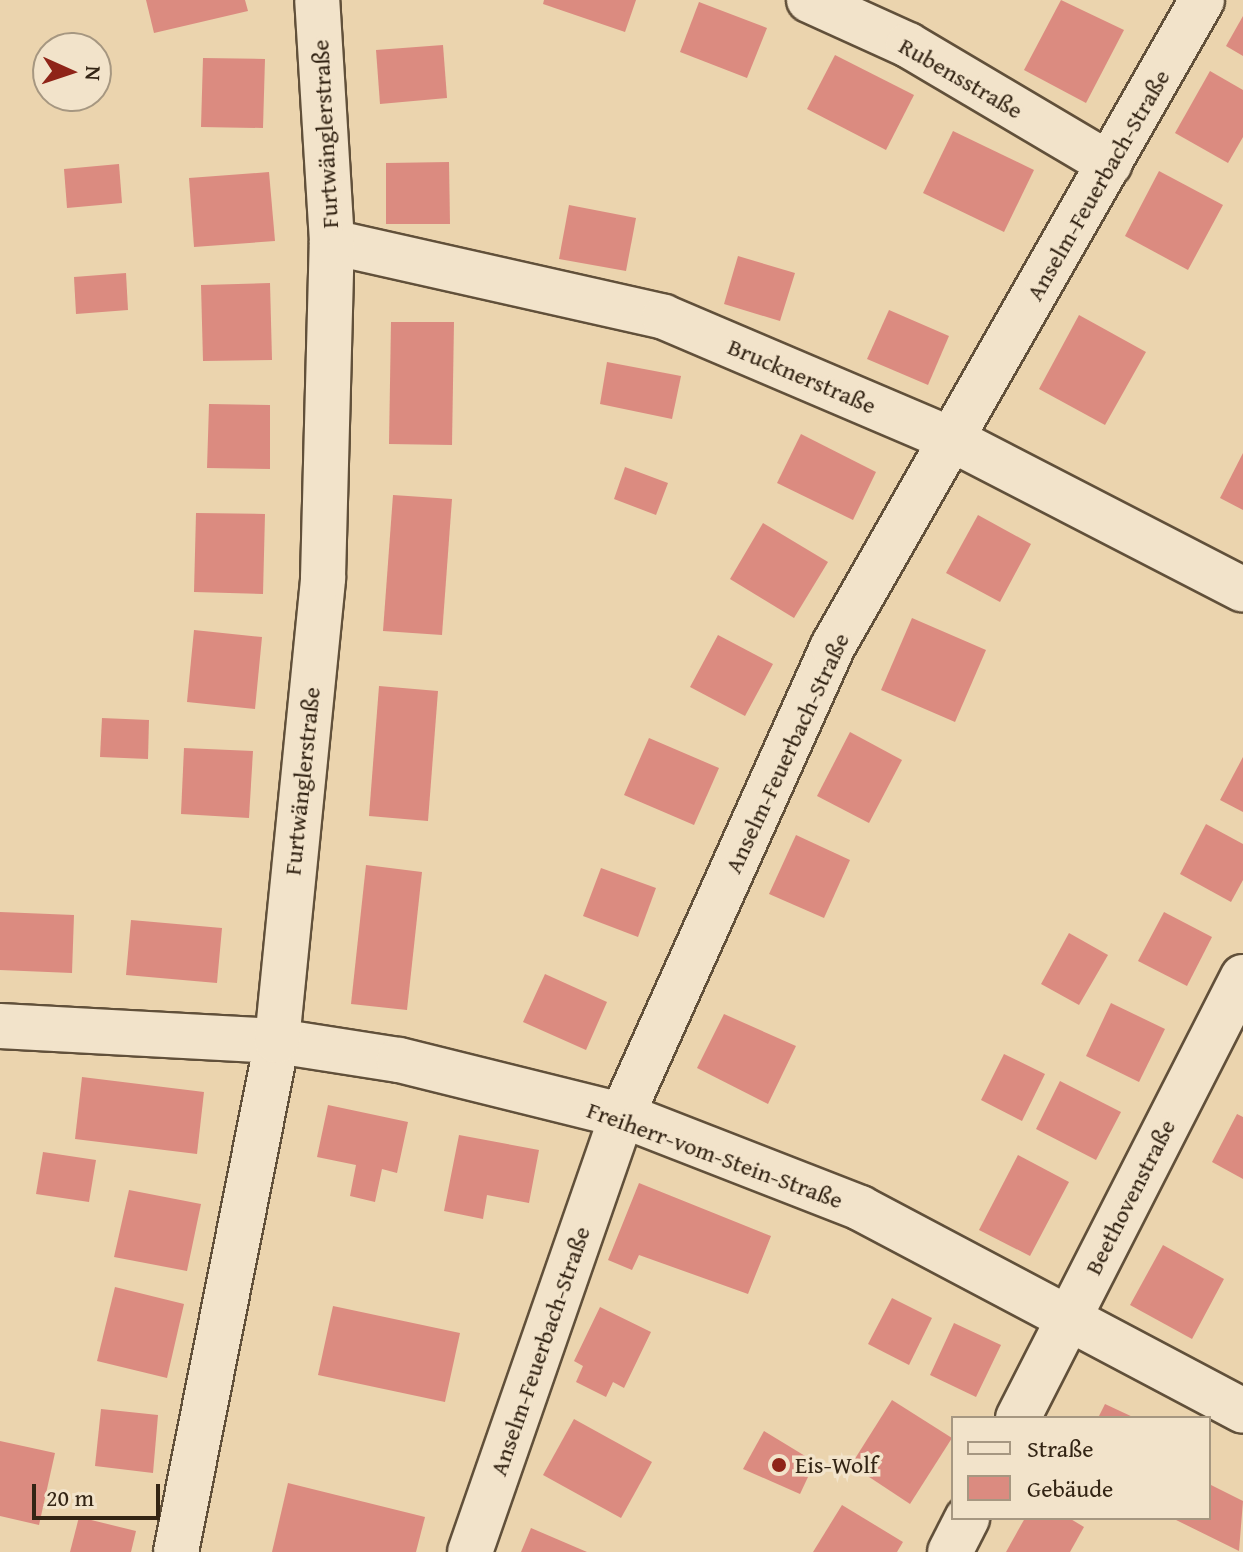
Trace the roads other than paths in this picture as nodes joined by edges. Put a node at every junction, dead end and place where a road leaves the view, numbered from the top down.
1 (317, 0) edge
2 (809, 0) edge
3 (1202, 0) edge
4 (1109, 164) junction
5 (332, 242) junction
6 (953, 440) junction
7 (1243, 590) edge
8 (1243, 977) edge
9 (0, 1026) edge
10 (277, 1041) junction
11 (622, 1115) junction
12 (1068, 1319) junction
13 (1243, 1411) edge
14 (1019, 1416) edge
15 (966, 1520) edge
16 (176, 1552) edge
17 (470, 1552) edge
18 (950, 1552) edge

1 - 5 street, Furtwänglerstraße
2 - 4 street, Rubensstraße
3 - 4 street, Anselm-Feuerbach-Straße
4 - 6 street, Anselm-Feuerbach-Straße
5 - 6 street, Brucknerstraße
5 - 10 street, Furtwänglerstraße
6 - 7 street, Brucknerstraße
6 - 11 street, Anselm-Feuerbach-Straße
8 - 12 street, Beethovenstraße
9 - 10 street, Freiherr-vom-Stein-Straße
10 - 11 street, Freiherr-vom-Stein-Straße
10 - 16 street, Furtwänglerstraße
11 - 12 street, Freiherr-vom-Stein-Straße
11 - 17 street, Anselm-Feuerbach-Straße
12 - 13 street, Freiherr-vom-Stein-Straße
12 - 14 street, Beethovenstraße
15 - 18 street

